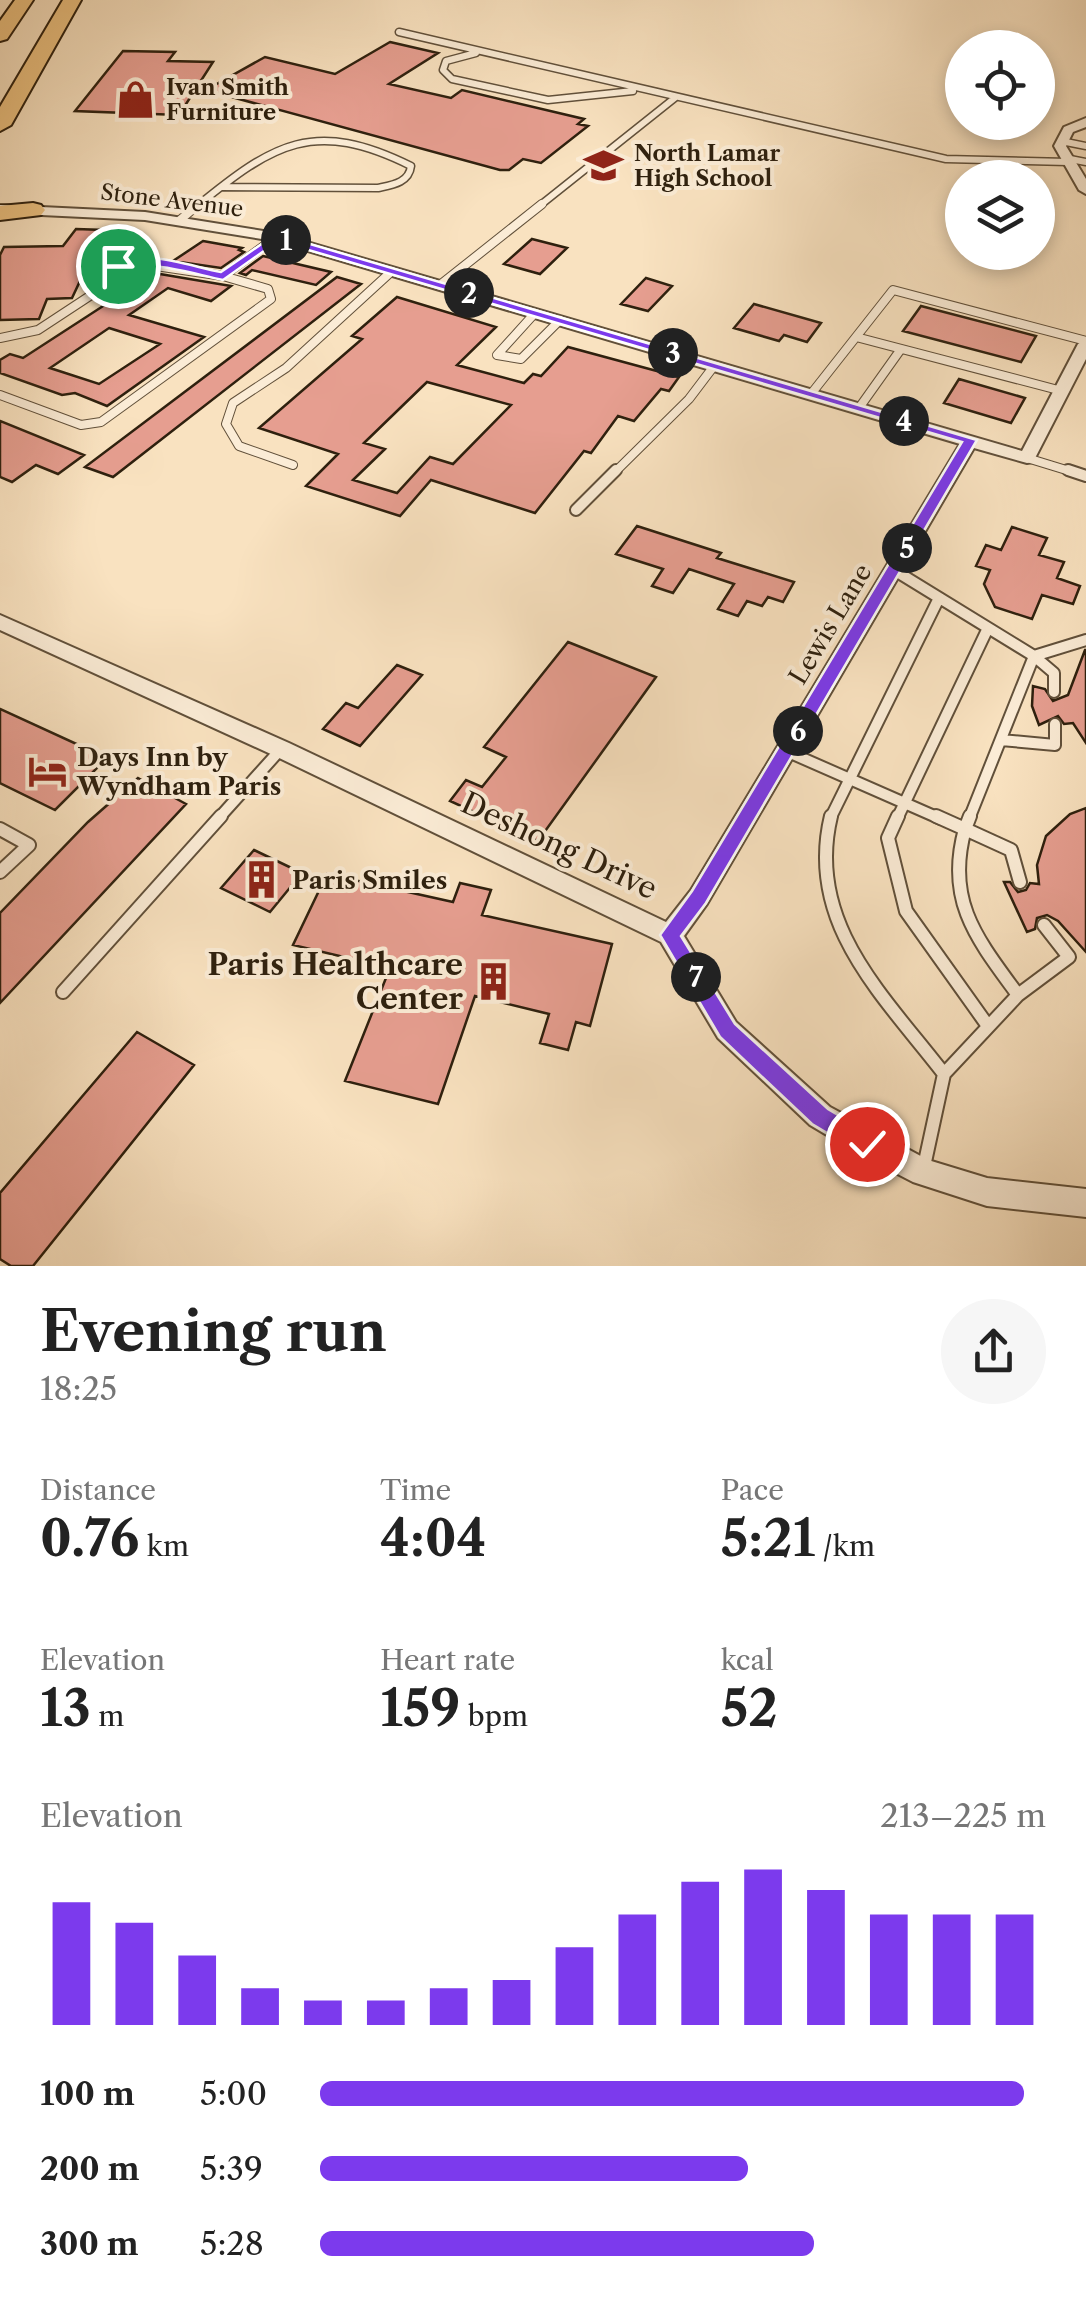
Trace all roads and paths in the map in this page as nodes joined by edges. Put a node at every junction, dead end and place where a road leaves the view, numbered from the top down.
1 (23, 1) edge
2 (71, 2) edge
3 (400, 32) dead end
4 (0, 35) edge
5 (487, 53) junction
6 (642, 90) junction
7 (676, 97) junction
8 (1086, 122) edge
9 (0, 125) edge
10 (1061, 141) junction
11 (1086, 146) edge
12 (1066, 160) junction
13 (1086, 162) edge
14 (1083, 183) edge
15 (222, 188) junction
16 (9, 209) edge
17 (180, 220) junction
18 (276, 237) junction
19 (392, 271) junction
20 (223, 276) junction
21 (440, 285) junction
22 (535, 313) junction
23 (560, 320) junction
24 (856, 337) junction
25 (0, 338) edge
26 (910, 342) dead end
27 (1086, 342) edge
28 (888, 346) junction
29 (928, 346) dead end
30 (901, 350) junction
31 (940, 359) junction
32 (714, 366) junction
33 (1062, 391) junction
34 (811, 394) junction
35 (0, 395) edge
36 (859, 408) junction
37 (970, 440) junction
38 (1028, 458) junction
39 (293, 466) dead end
40 (1086, 476) edge
41 (576, 510) dead end
42 (894, 570) junction
43 (939, 598) junction
44 (0, 622) edge
45 (988, 628) junction
46 (1086, 640) edge
47 (1034, 656) junction
48 (1054, 692) dead end
49 (1056, 724) dead end
50 (1000, 740) junction
51 (281, 750) junction
52 (786, 751) junction
53 (850, 779) junction
54 (903, 802) junction
55 (0, 829) edge
56 (965, 829) junction
57 (0, 872) edge
58 (1020, 882) dead end
59 (1044, 925) dead end
60 (670, 935) junction
61 (63, 992) dead end
62 (1018, 995) junction
63 (988, 1026) junction
64 (944, 1074) junction
65 (923, 1172) junction
66 (1086, 1203) edge

1 - 4 highway
2 - 9 highway
3 - 5 lane
5 - 6 lane
5 - 6 lane
6 - 7 lane
7 - 12 lane
7 - 21 lane
8 - 10 street
10 - 11 lane
10 - 12 street
12 - 13 lane
12 - 14 street
15 - 15 lane
15 - 17 lane
16 - 17 street, Stone Avenue
17 - 18 street, Stone Avenue
18 - 19 street, Stone Avenue
18 - 20 lane
19 - 21 street, Stone Avenue
19 - 39 lane
20 - 25 lane
20 - 35 lane
21 - 22 street, Stone Avenue
22 - 23 street, Stone Avenue
22 - 23 lane
23 - 32 street, Stone Avenue
24 - 27 lane
24 - 28 lane
24 - 34 lane
26 - 28 lane
27 - 33 street
28 - 30 lane
29 - 31 lane
30 - 31 lane
30 - 36 lane
31 - 33 lane
32 - 34 street, Stone Avenue
32 - 41 lane
33 - 38 street
34 - 36 street, Stone Avenue
36 - 37 street, Stone Avenue
37 - 38 street, Stone Avenue
37 - 42 street, Lewis Lane
38 - 40 lane
42 - 43 lane
42 - 52 street, Lewis Lane
43 - 45 lane
43 - 53 lane
44 - 51 street, Deshong Drive
45 - 47 lane
45 - 54 lane
46 - 47 lane
47 - 48 lane
47 - 50 lane
49 - 50 lane
50 - 56 lane
51 - 60 street, Deshong Drive
51 - 61 lane
52 - 53 lane
52 - 60 street, Lewis Lane
53 - 54 lane
53 - 64 lane
54 - 56 lane
54 - 63 lane
55 - 57 lane
56 - 58 lane
56 - 62 lane
59 - 62 lane
60 - 65 street, Deshong Drive
62 - 63 lane
63 - 64 lane
64 - 65 lane
65 - 66 street, Deshong Drive

